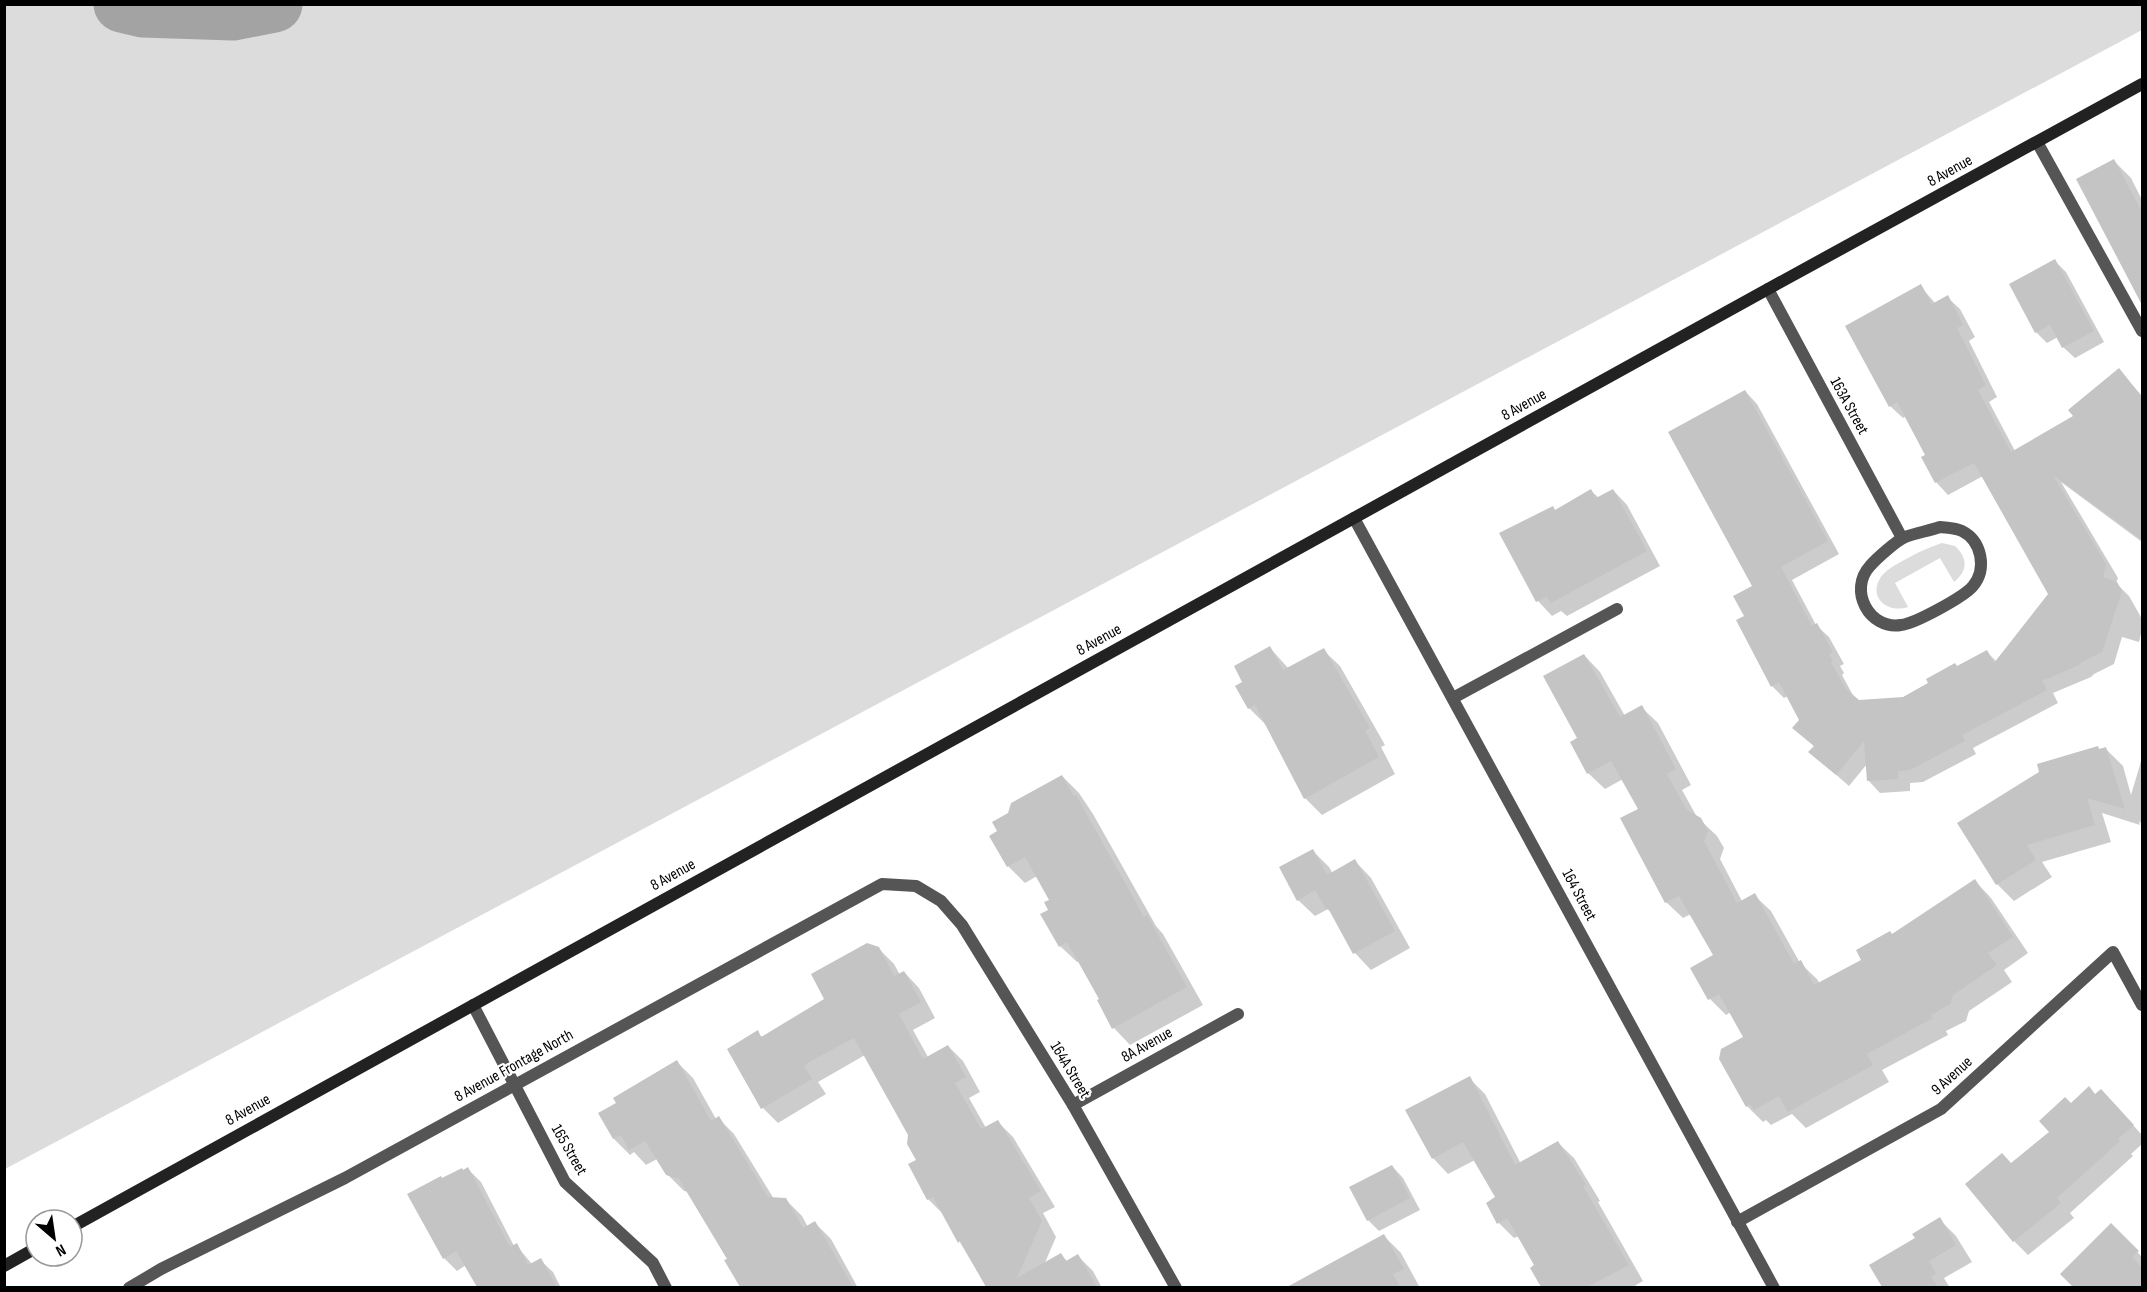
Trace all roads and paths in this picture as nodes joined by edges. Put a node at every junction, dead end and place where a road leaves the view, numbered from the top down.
1 (2142, 84) edge
2 (2037, 142) junction
3 (1768, 289) junction
4 (2142, 331) edge
5 (1354, 518) junction
6 (1902, 538) junction
7 (1617, 609) dead end
8 (1453, 698) junction
9 (916, 886) joint
10 (473, 1005) junction
11 (2142, 1005) edge
12 (1238, 1014) dead end
13 (515, 1085) junction
14 (1073, 1105) junction
15 (84, 1220) edge
16 (1737, 1222) junction
17 (24, 1255) edge
18 (4, 1266) edge
19 (131, 1287) edge
20 (666, 1287) edge
21 (1176, 1287) edge
22 (1774, 1287) edge

1 - 2 main road, 8 Avenue
2 - 3 main road, 8 Avenue
2 - 4 street
3 - 5 main road, 8 Avenue
3 - 6 street, 163A Street
5 - 8 street, 164 Street
5 - 10 main road, 8 Avenue
6 - 6 street
7 - 8 street
8 - 16 street, 164 Street
9 - 13 street, 8 Avenue Frontage North
9 - 14 street, 164A Street
10 - 13 street, 165 Street
10 - 15 main road, 8 Avenue
11 - 16 street, 9 Avenue
12 - 14 street, 8A Avenue
13 - 19 street, 8 Avenue Frontage North
13 - 20 street, 165 Street
14 - 21 street, 164A Street
16 - 22 street, 164 Street
17 - 18 main road

